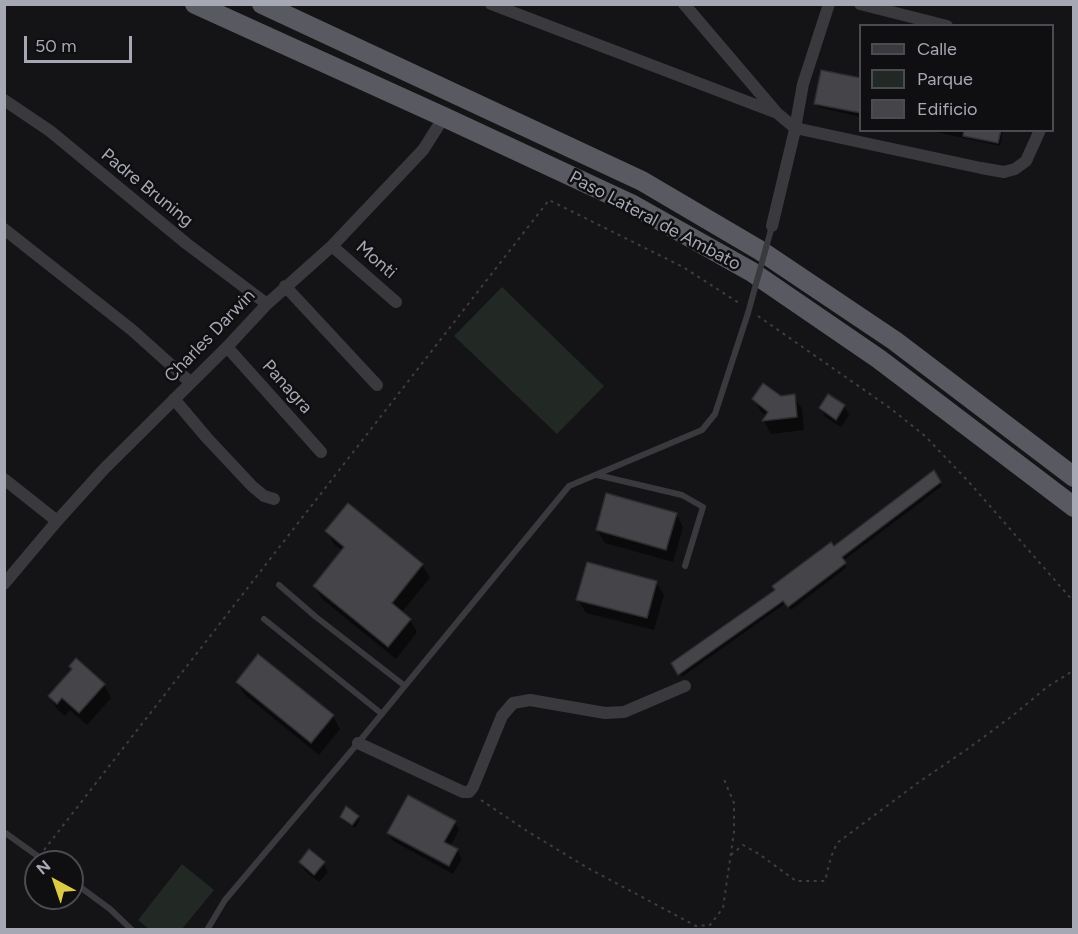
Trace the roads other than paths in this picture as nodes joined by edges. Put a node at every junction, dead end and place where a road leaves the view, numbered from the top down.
1 (195, 4) edge
2 (262, 4) edge
3 (491, 4) edge
4 (684, 4) edge
5 (829, 4) edge
6 (860, 4) edge
7 (286, 16) junction
8 (939, 24) edge
9 (274, 41) junction
10 (4, 100) edge
11 (777, 113) junction
12 (444, 117) junction
13 (795, 128) junction
14 (1039, 132) edge
15 (772, 226) joint
16 (4, 229) edge
17 (332, 246) junction
18 (285, 286) junction
19 (396, 302) dead end
20 (267, 304) junction
21 (227, 347) junction
22 (190, 382) junction
23 (377, 385) dead end
24 (174, 399) junction
25 (321, 452) dead end
26 (597, 475) junction
27 (1074, 477) edge
28 (4, 479) edge
29 (274, 499) dead end
30 (1074, 507) edge
31 (57, 521) junction
32 (685, 566) dead end
33 (4, 584) edge
34 (279, 585) dead end
35 (264, 618) dead end
36 (405, 686) junction
37 (685, 686) dead end
38 (382, 714) junction
39 (358, 743) junction
40 (4, 832) edge
41 (30, 850) edge
42 (84, 890) edge
43 (132, 930) edge
44 (207, 930) edge

1 - 9 highway, Paso Lateral de Ambato
2 - 7 highway, Paso Lateral de Ambato
3 - 11 street
4 - 11 street
5 - 13 street
6 - 8 street
7 - 9 highway
7 - 27 highway, Paso Lateral de Ambato
9 - 12 highway, Paso Lateral de Ambato
10 - 20 street, Padre Bruning
11 - 13 street
12 - 17 street, Charles Darwin
12 - 30 highway, Paso Lateral de Ambato
13 - 14 street
13 - 15 street
15 - 26 lane, bridge
16 - 22 street
17 - 18 street, Charles Darwin
17 - 19 street, Monti
18 - 20 street, Charles Darwin
18 - 23 street
20 - 21 street, Charles Darwin
21 - 22 street, Charles Darwin
21 - 25 street, Panagra
22 - 24 street, Charles Darwin
24 - 29 street
24 - 31 street, Charles Darwin
26 - 32 lane
26 - 36 lane
28 - 31 street
31 - 33 street, Charles Darwin
34 - 36 lane
35 - 38 lane
36 - 38 lane
37 - 39 street
38 - 39 lane
39 - 44 lane
40 - 41 lane
42 - 43 lane

